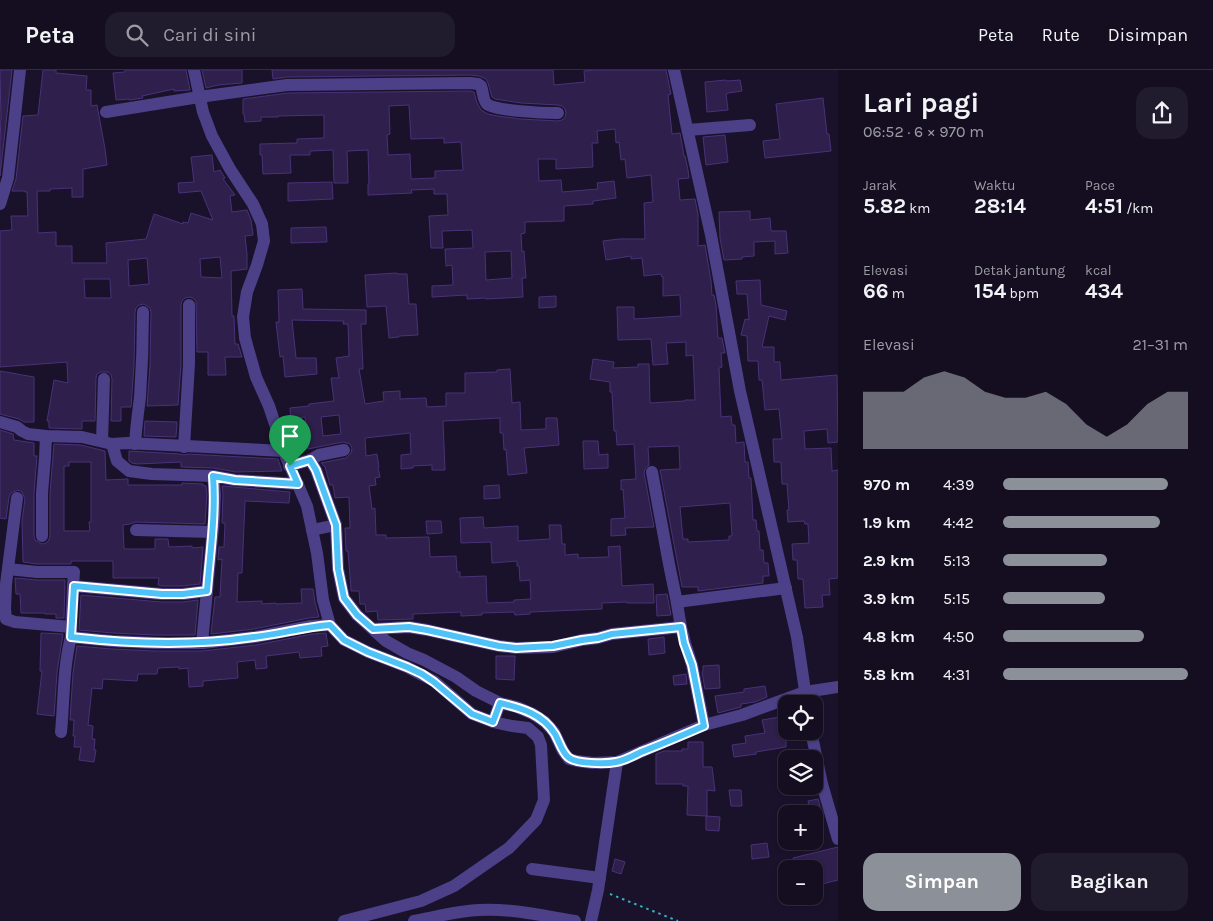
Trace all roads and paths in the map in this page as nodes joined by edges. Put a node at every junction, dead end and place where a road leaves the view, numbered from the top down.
1 (20, 70) edge
2 (194, 70) edge
3 (674, 70) edge
4 (199, 97) junction
5 (106, 112) dead end
6 (558, 113) dead end
7 (750, 125) dead end
8 (688, 130) junction
9 (0, 204) edge
10 (189, 305) dead end
11 (143, 312) dead end
12 (104, 379) dead end
13 (0, 422) edge
14 (46, 436) junction
15 (107, 442) junction
16 (135, 444) junction
17 (184, 447) junction
18 (344, 450) dead end
19 (284, 452) junction
20 (310, 460) junction
21 (290, 466) junction
22 (652, 472) dead end
23 (213, 476) junction
24 (298, 484) junction
25 (17, 498) dead end
26 (336, 525) junction
27 (136, 530) dead end
28 (312, 530) junction
29 (212, 532) junction
30 (42, 536) dead end
31 (8, 569) junction
32 (3, 584) edge
33 (74, 586) junction
34 (786, 588) junction
35 (207, 591) junction
36 (677, 602) junction
37 (330, 625) junction
38 (681, 627) junction
39 (373, 629) junction
40 (71, 632) junction
41 (202, 643) junction
42 (838, 688) edge
43 (806, 695) edge
44 (816, 695) edge
45 (500, 703) junction
46 (778, 705) edge
47 (493, 722) junction
48 (704, 726) junction
49 (62, 732) dead end
50 (813, 740) edge
51 (617, 762) junction
52 (838, 839) edge
53 (532, 869) dead end
54 (599, 884) junction
55 (344, 921) edge
56 (414, 921) edge
57 (575, 921) edge
58 (591, 921) edge
59 (678, 921) edge

1 - 9 street
2 - 4 street
3 - 8 street
4 - 5 street
4 - 6 street
4 - 19 street
7 - 8 street
8 - 34 street
10 - 17 street
11 - 16 street
12 - 15 street
13 - 14 street
14 - 15 street
14 - 30 street
15 - 16 street
15 - 23 street
16 - 17 street
17 - 19 street
18 - 20 street
19 - 21 street
20 - 21 street
20 - 26 street
21 - 24 street
22 - 36 street
23 - 24 street
23 - 29 street
24 - 28 street
25 - 31 street
26 - 28 street
26 - 39 street
27 - 29 street
28 - 37 street
29 - 35 street
31 - 32 street
31 - 33 street
32 - 40 street
33 - 35 street
33 - 40 street
34 - 36 street
34 - 43 street
35 - 41 street
36 - 38 street
37 - 41 street
37 - 47 street
38 - 39 street
38 - 48 street
39 - 45 street
40 - 41 street
40 - 49 street
42 - 44 street
45 - 47 street
45 - 51 street
46 - 48 street
47 - 55 street
48 - 51 street
50 - 52 street
51 - 54 street
53 - 54 street
54 - 58 street
54 - 59 path
56 - 57 street

